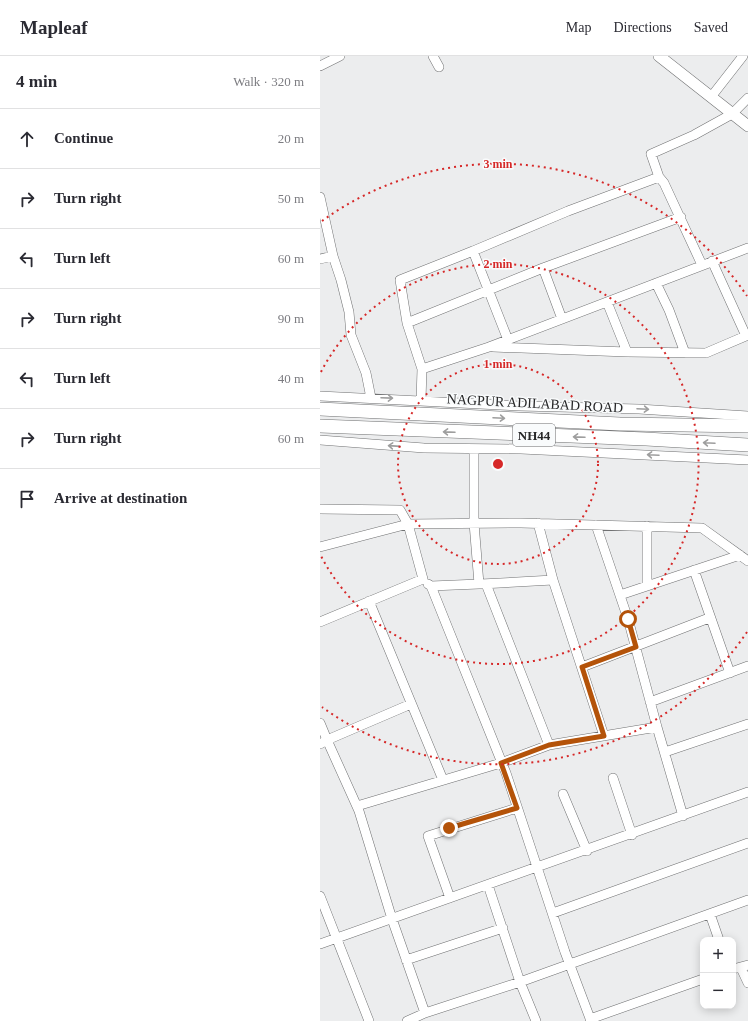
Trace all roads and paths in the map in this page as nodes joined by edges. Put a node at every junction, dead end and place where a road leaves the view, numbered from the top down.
1 (340, 56) edge
2 (433, 56) edge
3 (743, 56) edge
4 (661, 57) edge
5 (321, 63) edge
6 (439, 67) dead end
7 (711, 97) junction
8 (748, 98) edge
9 (732, 114) junction
10 (748, 126) edge
11 (659, 177) junction
12 (320, 197) edge
13 (322, 212) edge
14 (681, 217) junction
15 (748, 248) edge
16 (473, 251) junction
17 (333, 256) junction
18 (320, 259) edge
19 (712, 262) junction
20 (702, 265) junction
21 (542, 268) junction
22 (656, 283) junction
23 (488, 292) junction
24 (607, 302) junction
25 (562, 319) junction
26 (407, 323) junction
27 (747, 335) edge
28 (508, 340) junction
29 (488, 347) junction
30 (627, 352) junction
31 (685, 353) junction
32 (422, 369) junction
33 (320, 396) edge
34 (371, 398) junction
35 (420, 400) junction
36 (320, 409) edge
37 (748, 416) edge
38 (320, 426) edge
39 (748, 426) edge
40 (342, 428) junction
41 (320, 440) edge
42 (341, 442) junction
43 (748, 445) edge
44 (474, 449) junction
45 (748, 460) edge
46 (320, 509) edge
47 (474, 523) junction
48 (538, 523) junction
49 (408, 524) junction
50 (596, 525) junction
51 (647, 526) junction
52 (320, 547) edge
53 (740, 555) junction
54 (748, 561) edge
55 (694, 570) junction
56 (423, 579) junction
57 (553, 580) junction
58 (483, 584) junction
59 (647, 585) junction
60 (431, 586) junction
61 (620, 595) junction
62 (369, 601) junction
63 (320, 612) edge
64 (709, 618) junction
65 (322, 622) edge
66 (636, 647) junction
67 (748, 666) edge
68 (582, 667) junction
69 (730, 673) junction
70 (650, 702) junction
71 (410, 704) junction
72 (320, 723) edge
73 (748, 724) edge
74 (657, 727) junction
75 (604, 736) junction
76 (324, 742) edge
77 (549, 745) junction
78 (665, 752) junction
79 (501, 763) junction
80 (612, 778) dead end
81 (443, 780) junction
82 (563, 794) dead end
83 (748, 794) edge
84 (357, 806) junction
85 (517, 808) junction
86 (683, 816) junction
87 (632, 834) junction
88 (748, 844) edge
89 (587, 851) junction
90 (538, 868) junction
91 (488, 885) junction
92 (320, 896) edge
93 (450, 898) junction
94 (748, 900) edge
95 (553, 913) junction
96 (710, 914) junction
97 (392, 919) junction
98 (503, 928) junction
99 (718, 937) edge
100 (336, 938) junction
101 (320, 944) edge
102 (406, 960) junction
103 (570, 964) junction
104 (741, 967) edge
105 (700, 980) edge
106 (520, 982) junction
107 (748, 983) edge
108 (425, 1013) junction
109 (591, 1020) edge
110 (369, 1021) edge
111 (407, 1021) edge
112 (536, 1021) edge

1 - 5 street
2 - 6 street
3 - 7 street
4 - 7 main road
7 - 9 main road
8 - 9 street
9 - 10 main road
9 - 11 street
11 - 14 street
11 - 16 street
12 - 13 street
13 - 17 street
14 - 20 street
14 - 21 street
15 - 19 street
16 - 23 street
16 - 26 street
17 - 18 street
17 - 34 street
19 - 20 street
19 - 27 street
20 - 22 street
21 - 23 street
21 - 25 street
22 - 24 street
22 - 31 street
23 - 26 street
23 - 28 street
24 - 25 street
24 - 30 street
25 - 28 street
26 - 32 street
27 - 31 street
28 - 29 street
29 - 30 street
29 - 32 street
30 - 31 street
32 - 35 street
33 - 34 street
34 -> 35 street
35 -> 37 street
36 -> 39 highway, NAGPUR ADILABAD ROAD / NH44
38 - 40 highway, NH44
40 - 42 street
43 -> 40 highway, NH44
41 - 42 street
44 -> 42 street
45 -> 44 street
44 - 47 street
46 - 49 street
47 - 48 street
47 - 49 street
47 - 58 street
48 - 50 street
48 - 57 street
49 - 52 street
49 - 56 street
50 - 51 street
50 - 61 street
51 - 53 street
51 - 59 street
53 - 54 street
53 - 55 street
55 - 59 street
55 - 64 street
56 - 60 street
56 - 62 street
57 - 58 street
57 - 68 street
58 - 60 street
58 - 77 street
59 - 61 street
60 - 79 street
61 - 66 street
62 - 65 street
62 - 71 street
63 - 65 street
64 - 66 street
64 - 69 street
66 - 68 street
66 - 70 street
67 - 69 street
68 - 75 street
69 - 70 street
70 - 74 street
71 - 76 street
71 - 81 street
72 - 76 street
73 - 78 street
74 - 75 street
74 - 78 street
75 - 77 street
76 - 84 street
77 - 79 street
78 - 86 street
79 - 81 street
79 - 85 street
80 - 87 street
81 - 84 street
82 - 89 street
83 - 86 street
84 - 97 street
85 - 90 street
85 - 93 street
86 - 87 street
87 - 89 street
88 - 95 street
89 - 90 street
90 - 91 street
90 - 95 street
91 - 93 street
91 - 98 street
92 - 100 street
93 - 97 street
94 - 96 street
95 - 103 street
96 - 99 street
96 - 103 street
97 - 100 street
97 - 102 street
98 - 102 street
98 - 106 street
100 - 101 street
100 - 110 street
102 - 108 street
103 - 106 street
103 - 109 street
104 - 107 street
105 - 109 street
106 - 108 street
106 - 112 street
108 - 111 street

